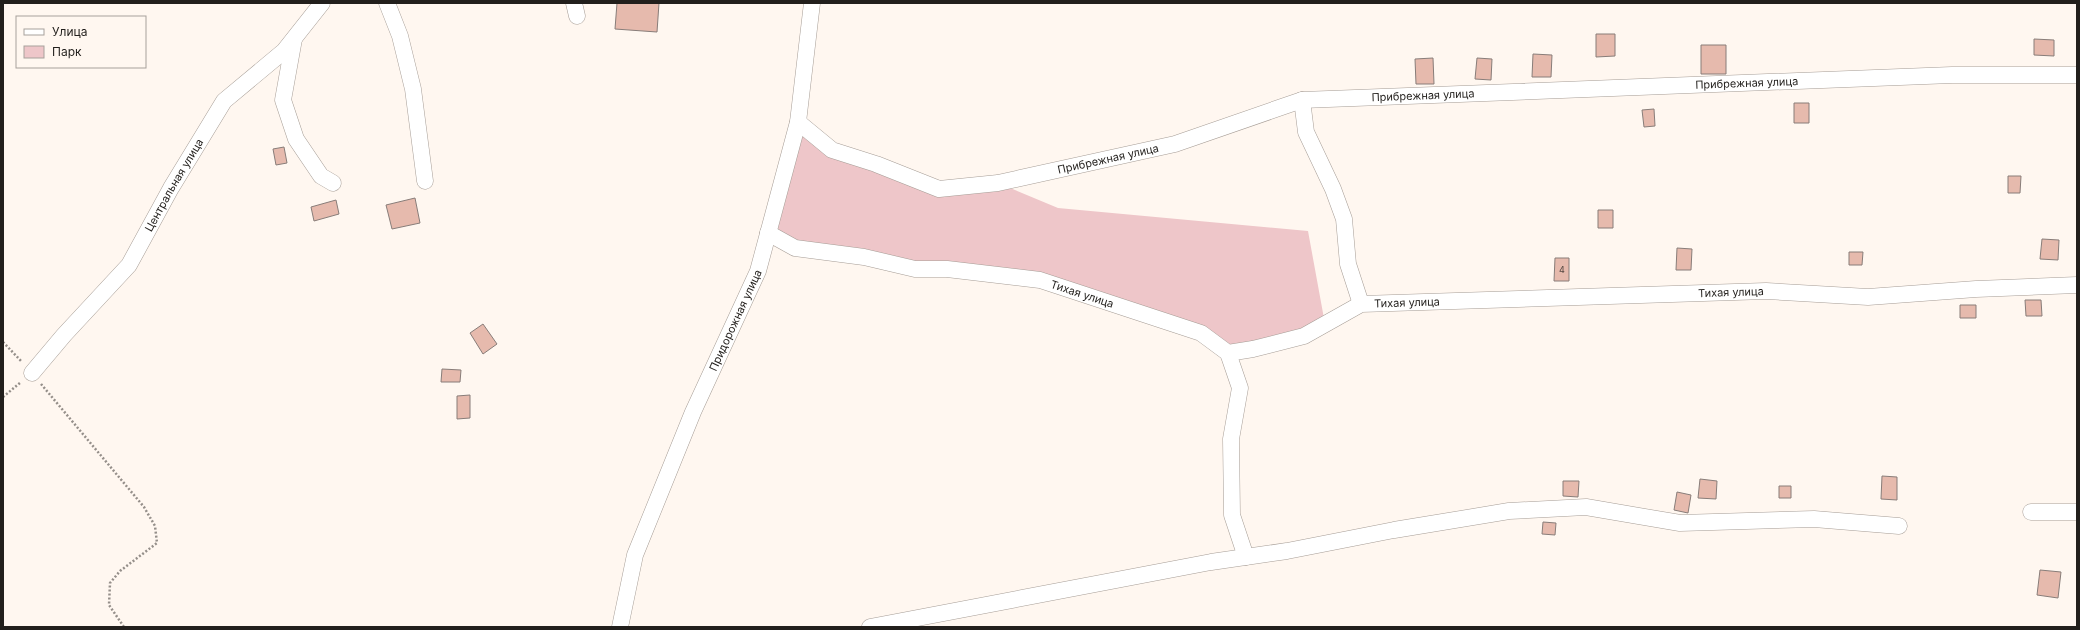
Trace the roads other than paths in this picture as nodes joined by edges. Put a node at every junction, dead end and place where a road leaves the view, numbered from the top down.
1 (322, 3) edge
2 (387, 3) edge
3 (812, 3) edge
4 (294, 38) junction
5 (2077, 75) edge
6 (1302, 100) junction
7 (798, 122) junction
8 (425, 181) dead end
9 (333, 183) dead end
10 (768, 233) junction
11 (2077, 285) edge
12 (1361, 304) junction
13 (1228, 353) junction
14 (32, 373) road end
15 (2031, 512) dead end
16 (2077, 512) edge
17 (1900, 526) dead end
18 (1246, 557) junction
19 (620, 627) edge
20 (870, 627) edge

1 - 4 street, Центральная улица
2 - 8 street
3 - 7 street, Придорожная улица
4 - 9 street
4 - 14 street, Центральная улица
5 - 6 street, Прибрежная улица
6 - 7 street, Прибрежная улица
6 - 12 street
7 - 10 street, Придорожная улица
10 - 13 street, Тихая улица
10 - 19 street, Придорожная улица
11 - 12 street, Тихая улица
12 - 13 street, Тихая улица
13 - 18 street
15 - 16 street
17 - 18 street
18 - 20 street

